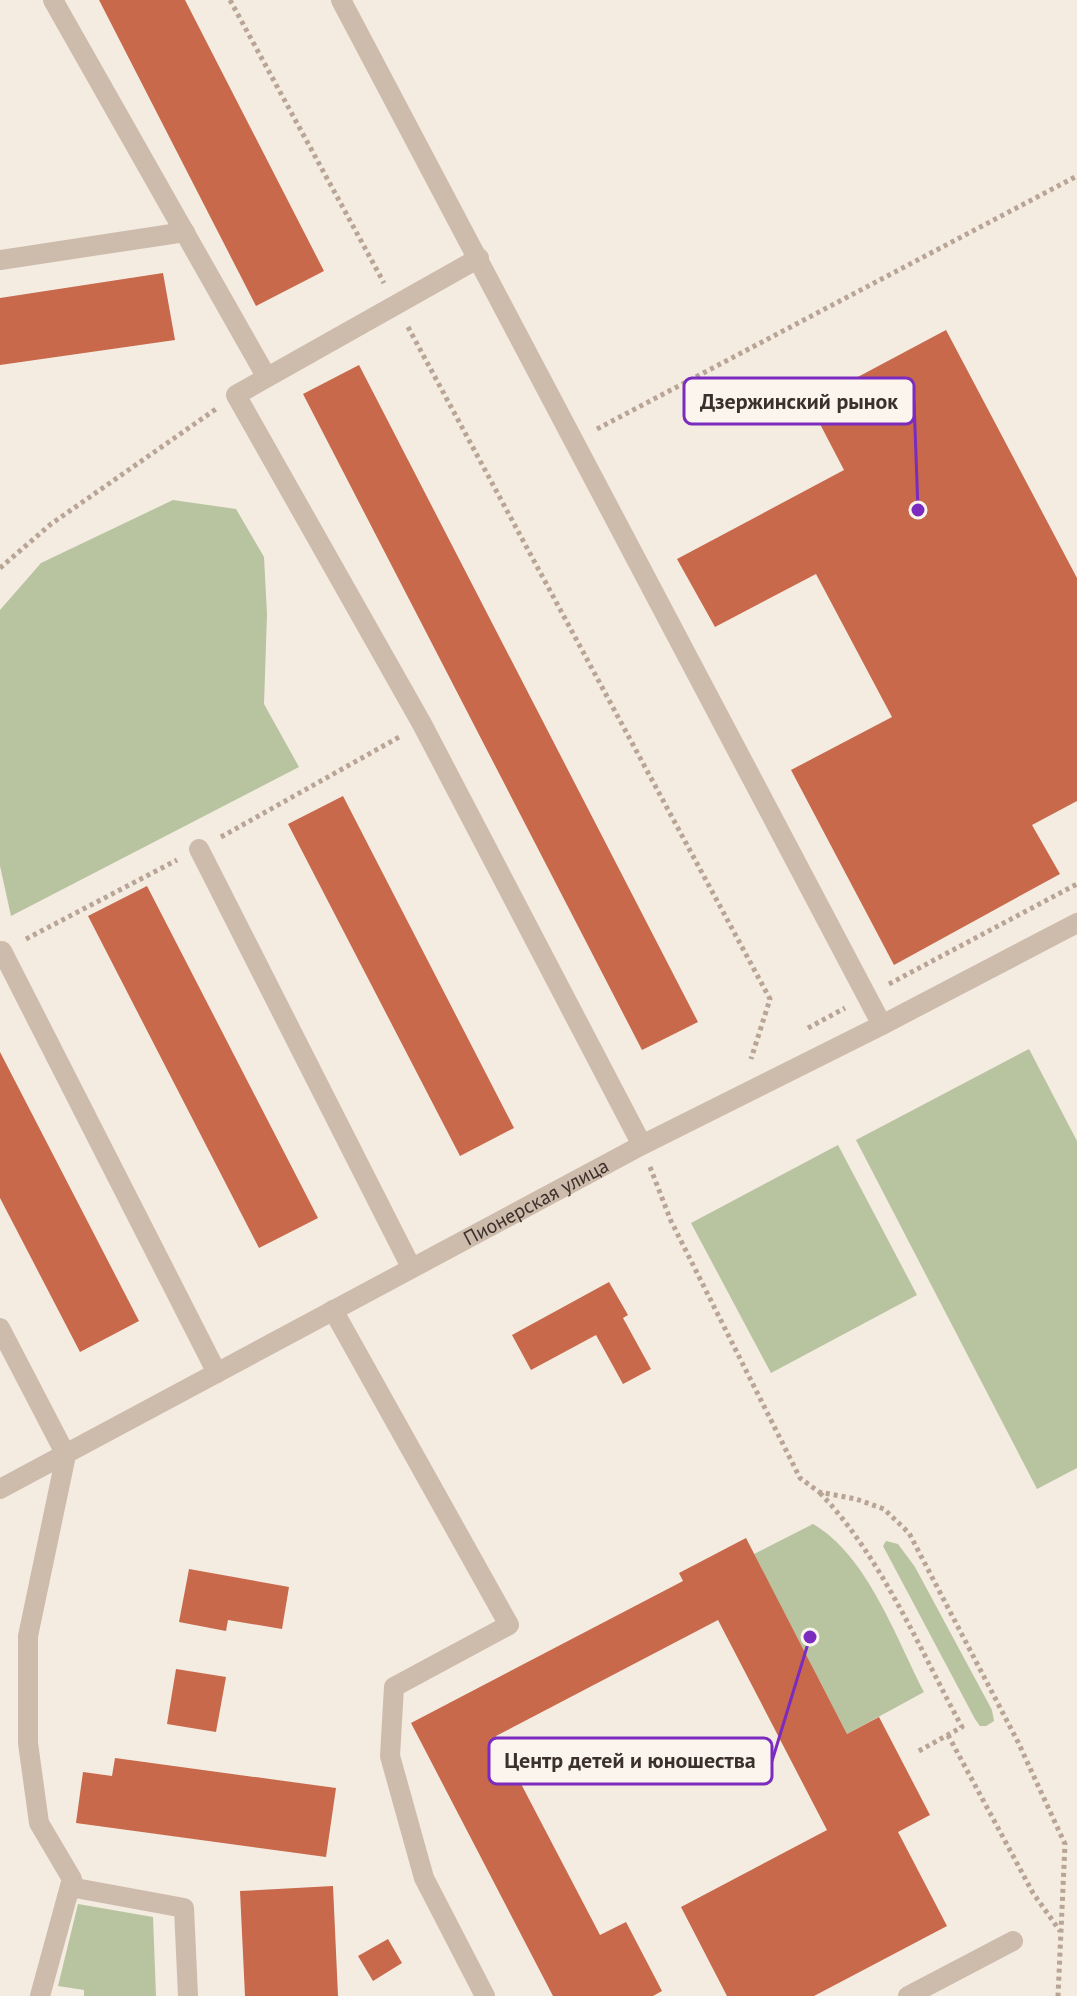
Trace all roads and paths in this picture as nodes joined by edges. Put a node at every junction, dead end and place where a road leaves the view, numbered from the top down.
1 (53, 0) edge
2 (230, 0) edge
3 (341, 0) edge
4 (1077, 176) edge
5 (185, 232) junction
6 (479, 258) junction
7 (0, 260) edge
8 (396, 306) junction
9 (266, 376) junction
10 (236, 395) junction
11 (576, 440) junction
12 (0, 568) edge
13 (199, 849) dead end
14 (1077, 884) edge
15 (1077, 923) edge
16 (2, 951) dead end
17 (867, 996) junction
18 (882, 1025) junction
19 (812, 1026) dead end
20 (751, 1059) dead end
21 (642, 1145) junction
22 (411, 1267) junction
23 (333, 1310) junction
24 (0, 1328) edge
25 (6, 1352) edge
26 (217, 1373) junction
27 (66, 1455) junction
28 (0, 1489) edge
29 (819, 1492) junction
30 (948, 1735) junction
31 (917, 1752) dead end
32 (70, 1887) junction
33 (1061, 1932) junction
34 (1013, 1941) dead end
35 (40, 1996) edge
36 (188, 1996) edge
37 (485, 1996) edge
38 (908, 1996) edge
39 (1058, 1996) edge

1 - 5 street
2 - 8 path
3 - 6 street
4 - 11 path
5 - 7 street
5 - 9 street
6 - 8 street
6 - 11 street
8 - 9 street
8 - 20 path
9 - 10 street
10 - 12 path
10 - 21 street
11 - 17 street
13 - 22 street
14 - 17 path
15 - 18 street, Пионерская улица
16 - 26 street
17 - 18 street
17 - 19 path
18 - 21 street, Пионерская улица
21 - 22 street, Пионерская улица
21 - 29 path
22 - 23 street, Пионерская улица
23 - 26 street, Пионерская улица
23 - 37 street
24 - 25 street
25 - 27 street
26 - 27 street, Пионерская улица
27 - 28 street, Пионерская улица
27 - 32 street
29 - 30 path
29 - 33 path
30 - 31 path
30 - 33 path
32 - 35 street
32 - 36 street
33 - 39 path
34 - 38 street

